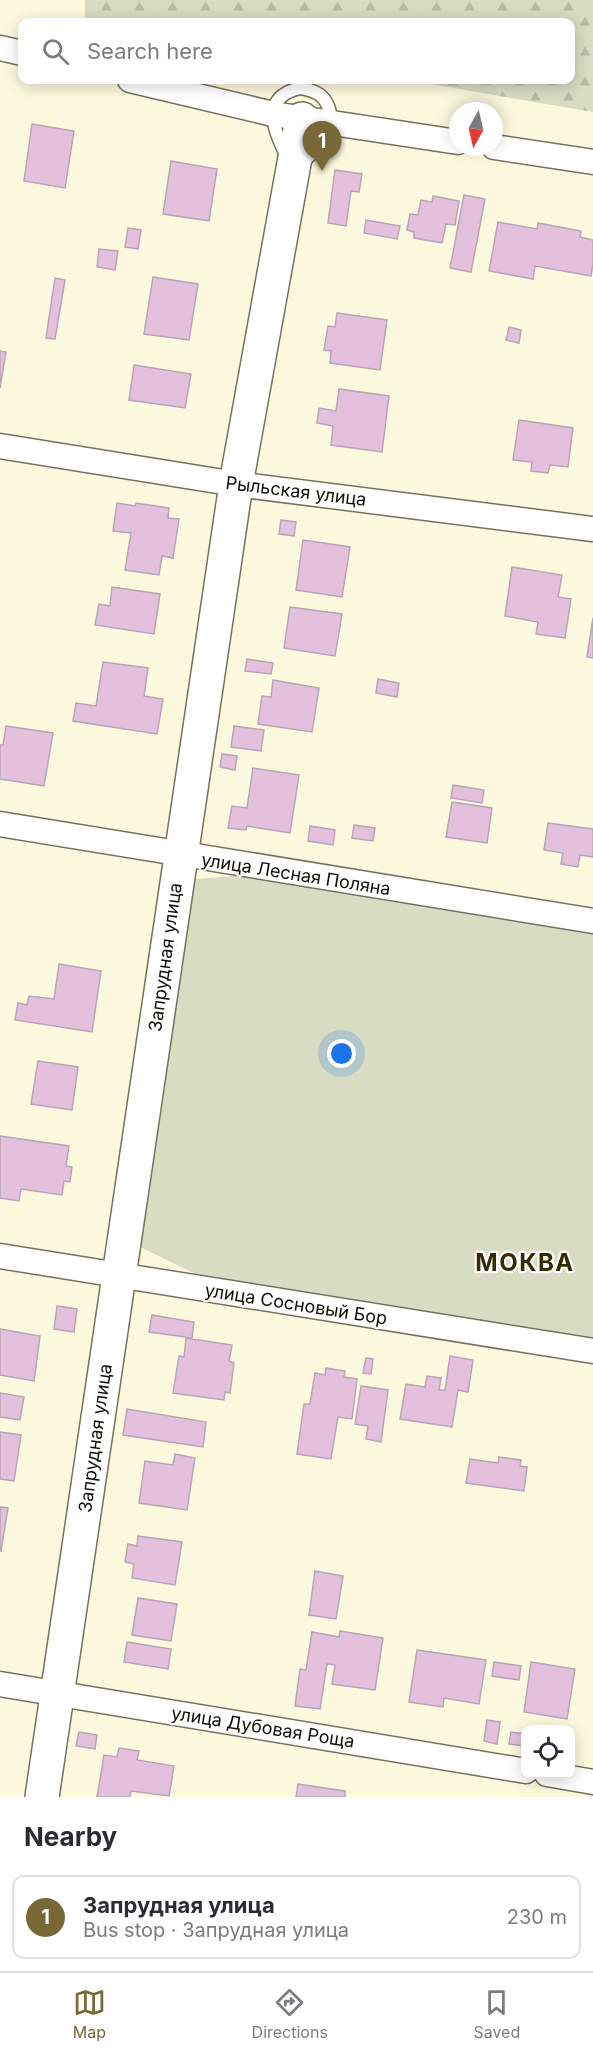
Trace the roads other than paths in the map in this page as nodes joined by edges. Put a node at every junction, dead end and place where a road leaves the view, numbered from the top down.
1 (0, 48) edge
2 (18, 52) edge
3 (148, 84) edge
4 (302, 119) junction
5 (449, 141) edge
6 (503, 148) edge
7 (593, 162) edge
8 (0, 446) edge
9 (236, 484) junction
10 (593, 529) edge
11 (0, 824) edge
12 (180, 855) junction
13 (593, 921) edge
14 (0, 1256) edge
15 (119, 1275) junction
16 (593, 1351) edge
17 (0, 1684) edge
18 (57, 1693) junction
19 (521, 1770) edge
20 (575, 1779) edge
21 (593, 1782) edge
22 (42, 1797) edge

1 - 2 street
3 - 4 street
4 - 5 street
4 - 9 street, Запрудная улица
6 - 7 street
8 - 9 street, Рыльская улица
9 - 10 street, Рыльская улица
9 - 12 street, Запрудная улица
11 - 12 street, улица Лесная Поляна
12 - 13 street, улица Лесная Поляна
12 - 15 street, Запрудная улица
14 - 15 street, улица Сосновый Бор
15 - 16 street, улица Сосновый Бор
15 - 18 street, Запрудная улица
17 - 18 street, улица Дубовая Роща
18 - 19 street, улица Дубовая Роща
18 - 22 street, Запрудная улица
20 - 21 street

